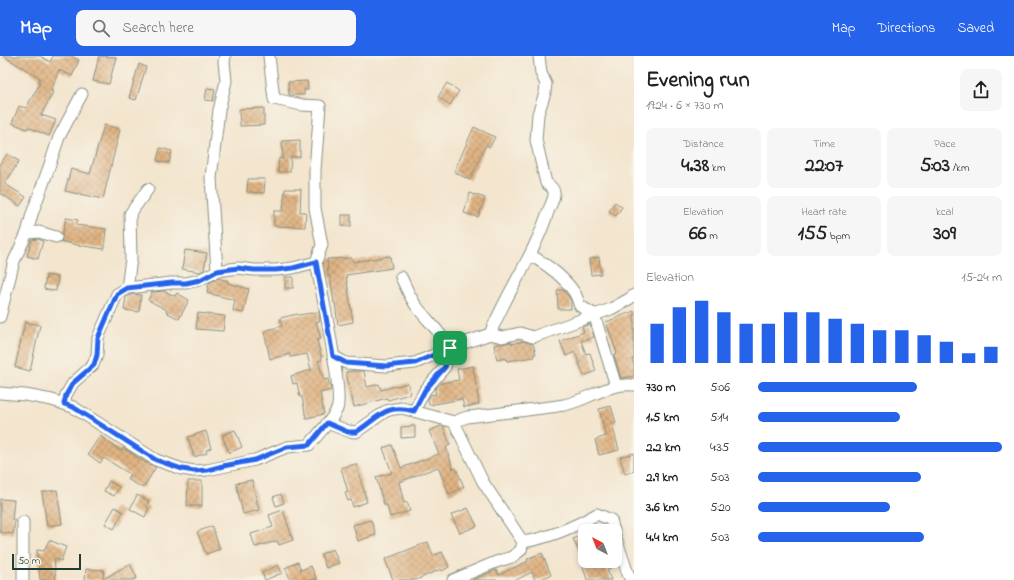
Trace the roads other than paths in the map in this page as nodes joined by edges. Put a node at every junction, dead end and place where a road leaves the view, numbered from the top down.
1 (225, 56) edge
2 (269, 56) edge
3 (540, 56) edge
4 (82, 94) dead end
5 (148, 189) dead end
6 (27, 233) junction
7 (56, 237) dead end
8 (530, 254) junction
9 (316, 262) junction
10 (217, 271) junction
11 (401, 277) dead end
12 (127, 288) junction
13 (634, 295) edge
14 (594, 314) junction
15 (0, 317) edge
16 (490, 334) junction
17 (450, 348) junction
18 (333, 356) junction
19 (634, 385) edge
20 (616, 386) junction
21 (0, 393) edge
22 (64, 404) junction
23 (414, 411) junction
24 (454, 422) junction
25 (327, 423) junction
26 (23, 522) dead end
27 (612, 524) edge
28 (523, 542) junction
29 (622, 556) edge
30 (23, 580) edge
31 (453, 580) edge
32 (631, 580) edge

1 - 10 street
2 - 9 street
3 - 8 street
4 - 6 street
5 - 12 street
6 - 7 street
6 - 15 street
8 - 14 street
8 - 16 street
9 - 10 street
9 - 18 street
10 - 12 street
11 - 17 street
12 - 22 street
13 - 14 street
14 - 16 street
14 - 20 street
16 - 17 street
17 - 18 street
17 - 23 street
18 - 25 street
19 - 20 street
20 - 24 street
21 - 22 street
22 - 25 street
23 - 24 street
23 - 25 street
24 - 28 street
26 - 30 street
27 - 28 street
28 - 31 street
29 - 32 street

